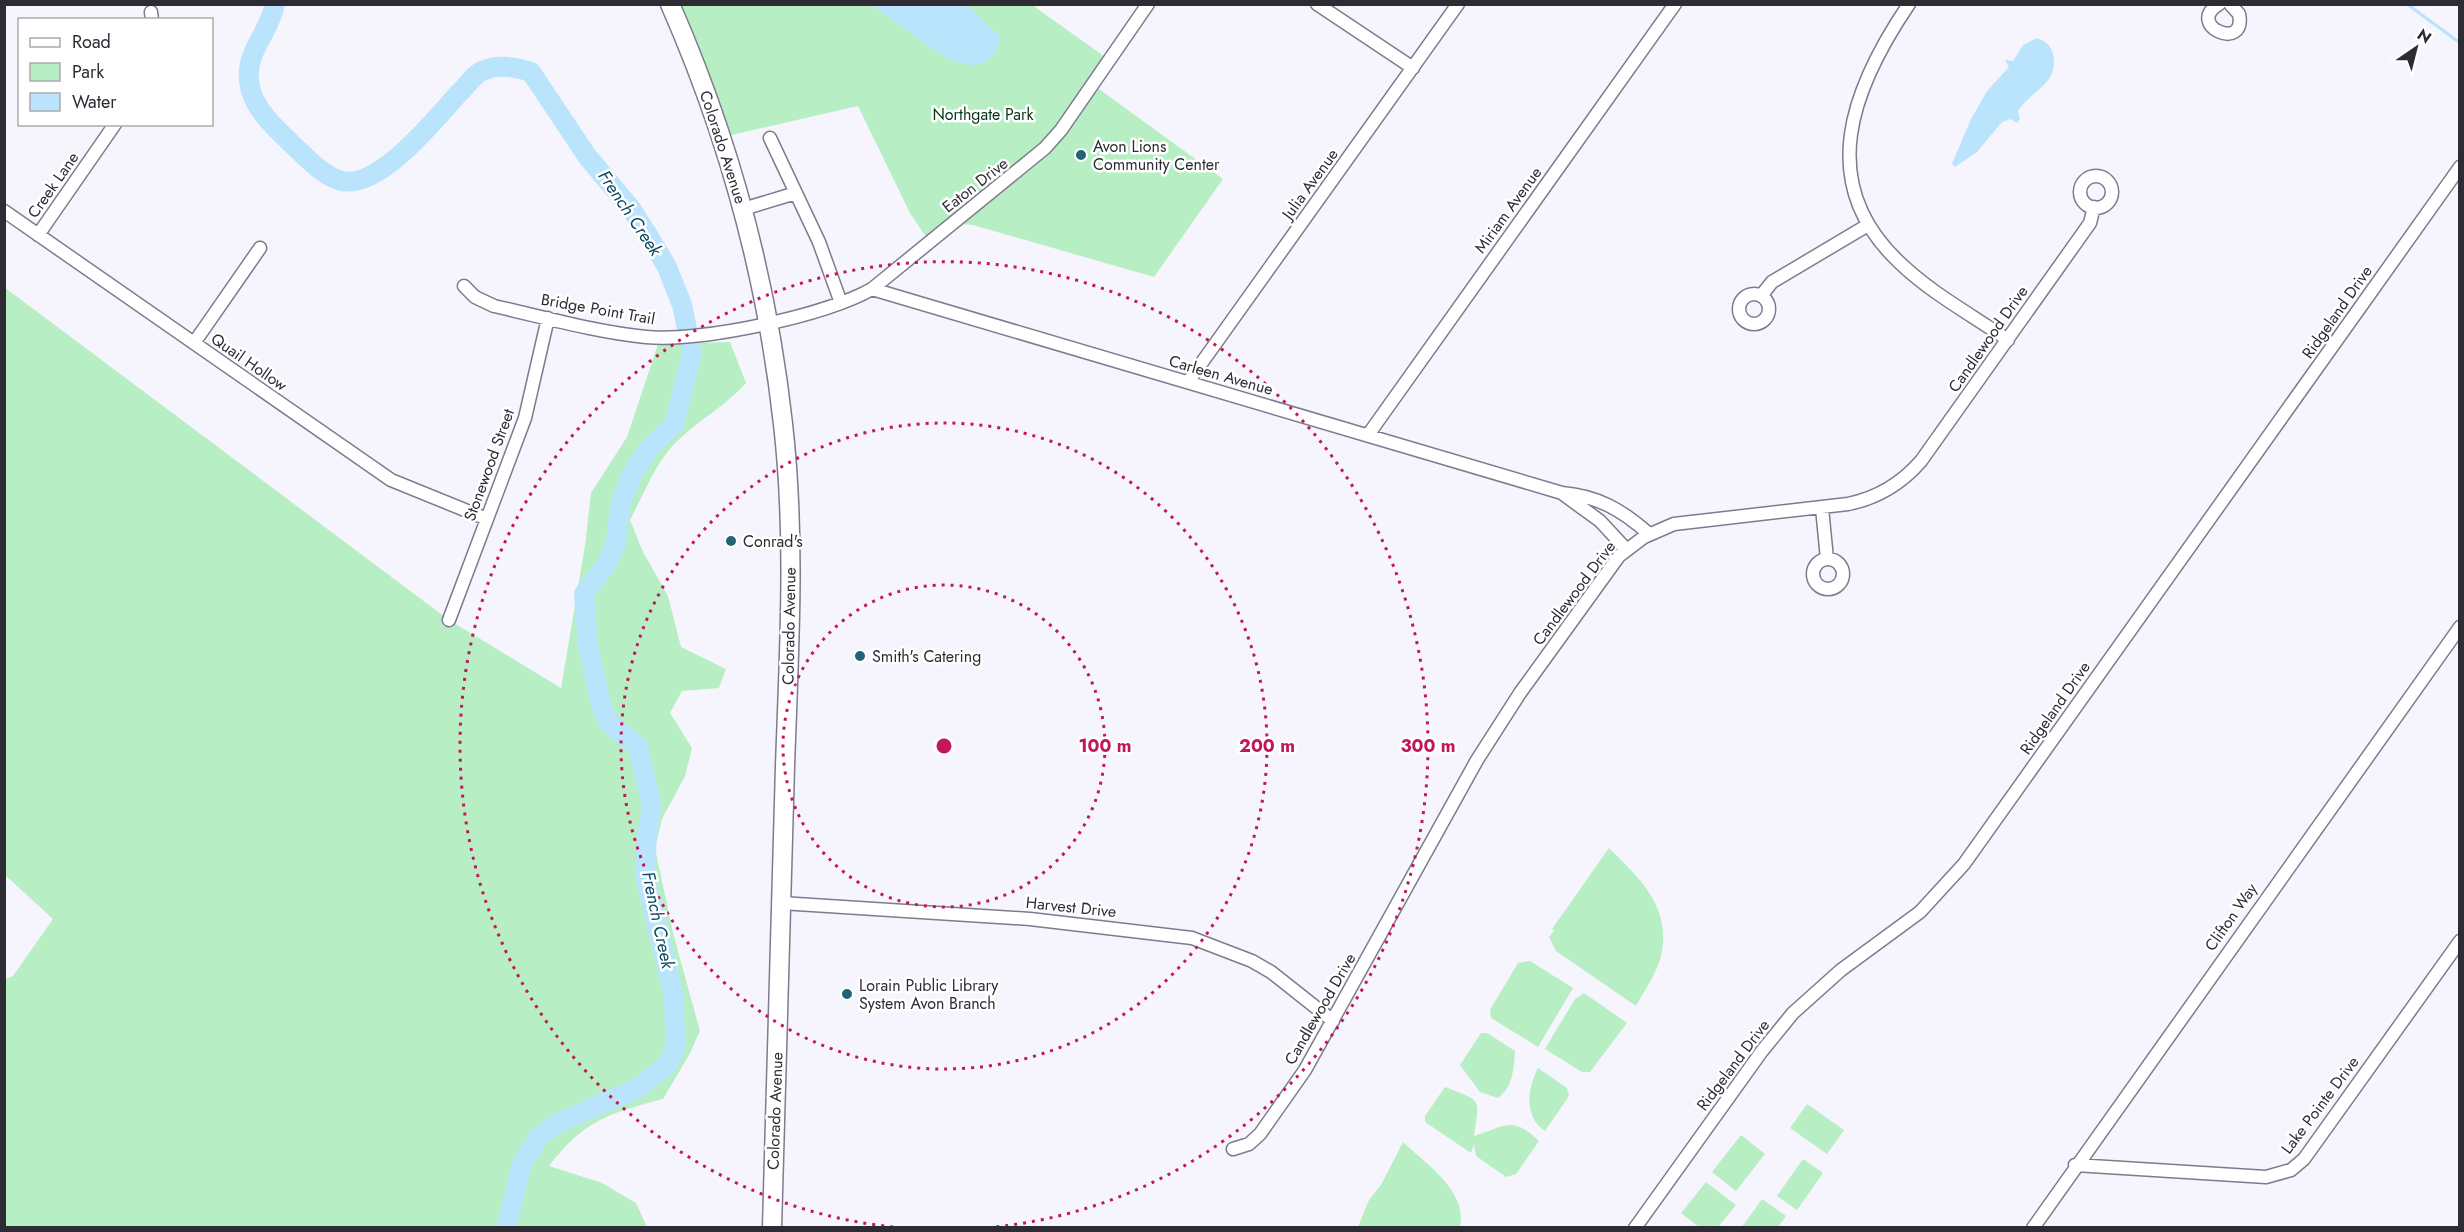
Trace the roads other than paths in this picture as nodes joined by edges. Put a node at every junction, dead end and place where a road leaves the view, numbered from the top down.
1 (669, 4) edge
2 (1148, 4) edge
3 (1317, 4) edge
4 (1458, 4) edge
5 (1675, 4) edge
6 (1909, 4) edge
7 (2219, 4) edge
8 (2230, 4) edge
9 (1413, 68) junction
10 (114, 126) edge
11 (770, 138) dead end
12 (2460, 167) edge
13 (796, 193) junction
14 (2094, 207) dead end
15 (743, 209) junction
16 (4, 211) edge
17 (1868, 225) junction
18 (38, 235) junction
19 (260, 248) dead end
20 (464, 286) dead end
21 (872, 289) junction
22 (1761, 296) dead end
23 (841, 303) junction
24 (548, 318) junction
25 (769, 324) junction
26 (2008, 340) junction
27 (194, 343) junction
28 (1188, 382) junction
29 (1368, 435) junction
30 (1562, 493) junction
31 (1822, 508) junction
32 (486, 519) junction
33 (1649, 534) junction
34 (1626, 549) junction
35 (1827, 559) dead end
36 (449, 620) dead end
37 (2460, 627) edge
38 (781, 903) junction
39 (2460, 941) edge
40 (1333, 1021) junction
41 (1233, 1149) dead end
42 (2075, 1165) junction
43 (772, 1227) edge
44 (1635, 1227) edge
45 (2032, 1227) edge

1 - 15 main road, Colorado Avenue
2 - 21 street, Eaton Drive
3 - 9 street
4 - 9 street, Julia Avenue
5 - 29 street, Miriam Avenue
6 - 17 street
7 - 8 street
9 - 28 street, Julia Avenue
10 - 18 street, Creek Lane
11 - 13 street
12 - 44 street, Ridgeland Drive
13 - 15 street
13 - 23 street
14 - 26 street, Candlewood Drive
15 - 25 main road, Colorado Avenue
16 - 18 street, Quail Hollow
17 - 22 street
17 - 26 street
18 - 27 street, Quail Hollow
19 - 27 street
20 - 24 street, Bridge Point Trail
21 - 23 street, Eaton Drive
21 - 28 street, Carleen Avenue
23 - 25 street, Eaton Drive
24 - 25 street, Bridge Point Trail
24 - 32 street, Stonewood Street
25 - 38 main road, Colorado Avenue
26 - 31 street, Candlewood Drive
27 - 32 street, Quail Hollow
28 - 29 street, Carleen Avenue
29 - 30 street, Carleen Avenue
30 - 33 street, Carleen Avenue
30 - 34 street, Carleen Avenue
31 - 33 street, Candlewood Drive
31 - 35 street
32 - 36 street, Stonewood Street
33 - 34 street, Candlewood Drive
34 - 40 street, Candlewood Drive
37 - 42 street, Clifton Way
38 - 40 street, Harvest Drive
38 - 43 main road, Colorado Avenue
39 - 42 street, Lake Pointe Drive
40 - 41 street, Candlewood Drive
42 - 45 street, Clifton Way

